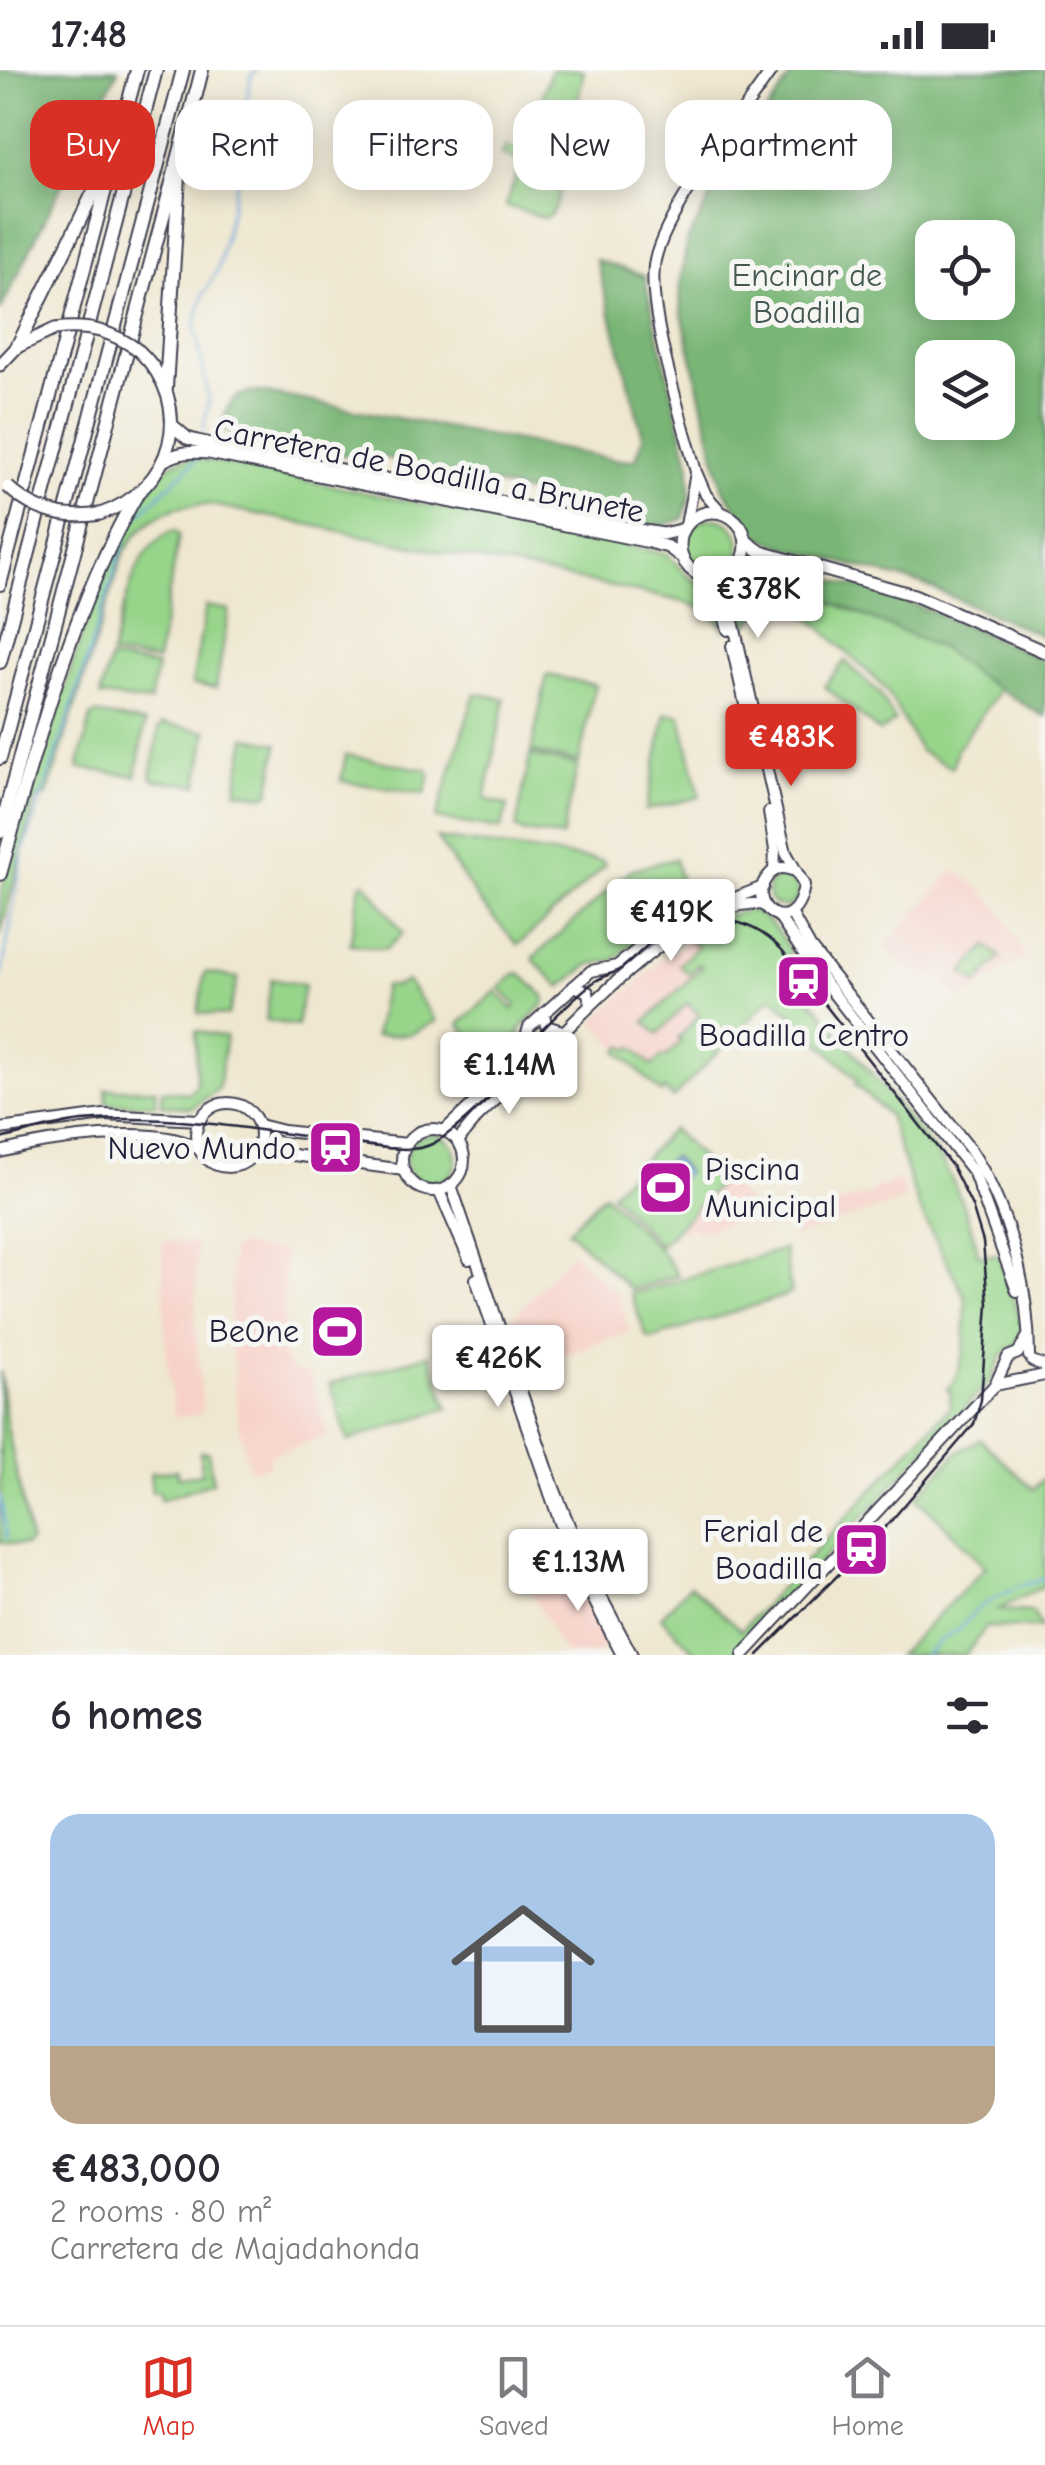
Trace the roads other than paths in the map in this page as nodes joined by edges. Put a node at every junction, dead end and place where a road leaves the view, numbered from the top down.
1 (156, 70) edge
2 (182, 70) edge
3 (202, 70) edge
4 (772, 70) edge
5 (136, 77) edge
6 (196, 92) junction
7 (17, 346) junction
8 (0, 364) edge
9 (166, 388) junction
10 (172, 425) junction
11 (163, 462) junction
12 (696, 472) junction
13 (4, 482) edge
14 (136, 496) junction
15 (722, 513) junction
16 (685, 527) junction
17 (746, 541) junction
18 (683, 558) junction
19 (788, 561) junction
20 (736, 568) junction
21 (705, 576) junction
22 (0, 584) edge
23 (1045, 652) edge
24 (0, 662) edge
25 (0, 758) edge
26 (0, 832) edge
27 (792, 870) junction
28 (774, 871) junction
29 (0, 874) edge
30 (763, 887) junction
31 (764, 906) junction
32 (791, 913) junction
33 (779, 917) junction
34 (574, 986) junction
35 (590, 1005) junction
36 (544, 1012) junction
37 (562, 1032) junction
38 (200, 1120) junction
39 (259, 1125) junction
40 (0, 1128) edge
41 (444, 1131) junction
42 (458, 1142) junction
43 (407, 1144) junction
44 (199, 1149) junction
45 (0, 1152) edge
46 (255, 1154) junction
47 (404, 1170) junction
48 (452, 1185) junction
49 (439, 1190) junction
50 (1029, 1319) junction
51 (1026, 1357) junction
52 (1005, 1366) junction
53 (1045, 1366) edge
54 (1045, 1375) edge
55 (1030, 1376) junction
56 (1014, 1380) junction
57 (996, 1386) junction
58 (622, 1655) edge
59 (632, 1655) edge
60 (743, 1655) edge

1 - 24 highway
2 - 25 highway
3 - 6 highway
4 - 12 street
5 - 7 highway
5 - 22 highway
6 - 9 highway
6 - 26 highway
7 - 8 main road
7 - 9 main road, bridge
9 - 10 main road
10 - 11 main road
10 - 16 main road, Carretera de Boadilla a Brunete
11 - 14 main road
11 - 18 main road, Carretera de Boadilla a Brunete
12 - 15 street
12 - 16 street
13 - 14 main road, bridge
14 - 29 highway
15 - 16 main road
15 - 17 main road
16 - 18 main road
17 - 19 main road
17 - 20 main road
18 - 21 main road
19 - 20 main road
19 - 23 main road
20 - 21 main road
20 - 27 street
21 - 28 street
27 - 28 street
27 - 32 street
28 - 30 street
30 - 31 street
30 - 34 street
31 - 33 street
31 - 35 street
32 - 33 street
32 - 50 street
33 - 50 street
34 - 35 street
34 - 36 street
35 - 37 street
36 - 37 street
36 - 41 street
37 - 42 street
38 - 39 street
38 - 40 street
38 - 44 street
39 - 43 street
39 - 46 street
41 - 42 street
41 - 43 street
42 - 48 street
43 - 47 street
44 - 45 street
44 - 46 street
46 - 47 street
47 - 49 street
48 - 49 street
48 - 59 street
49 - 58 street
50 - 51 street
51 - 52 street
51 - 53 street
51 - 55 street
52 - 56 street
52 - 57 street
54 - 55 street
55 - 56 street
56 - 57 street
57 - 60 street

